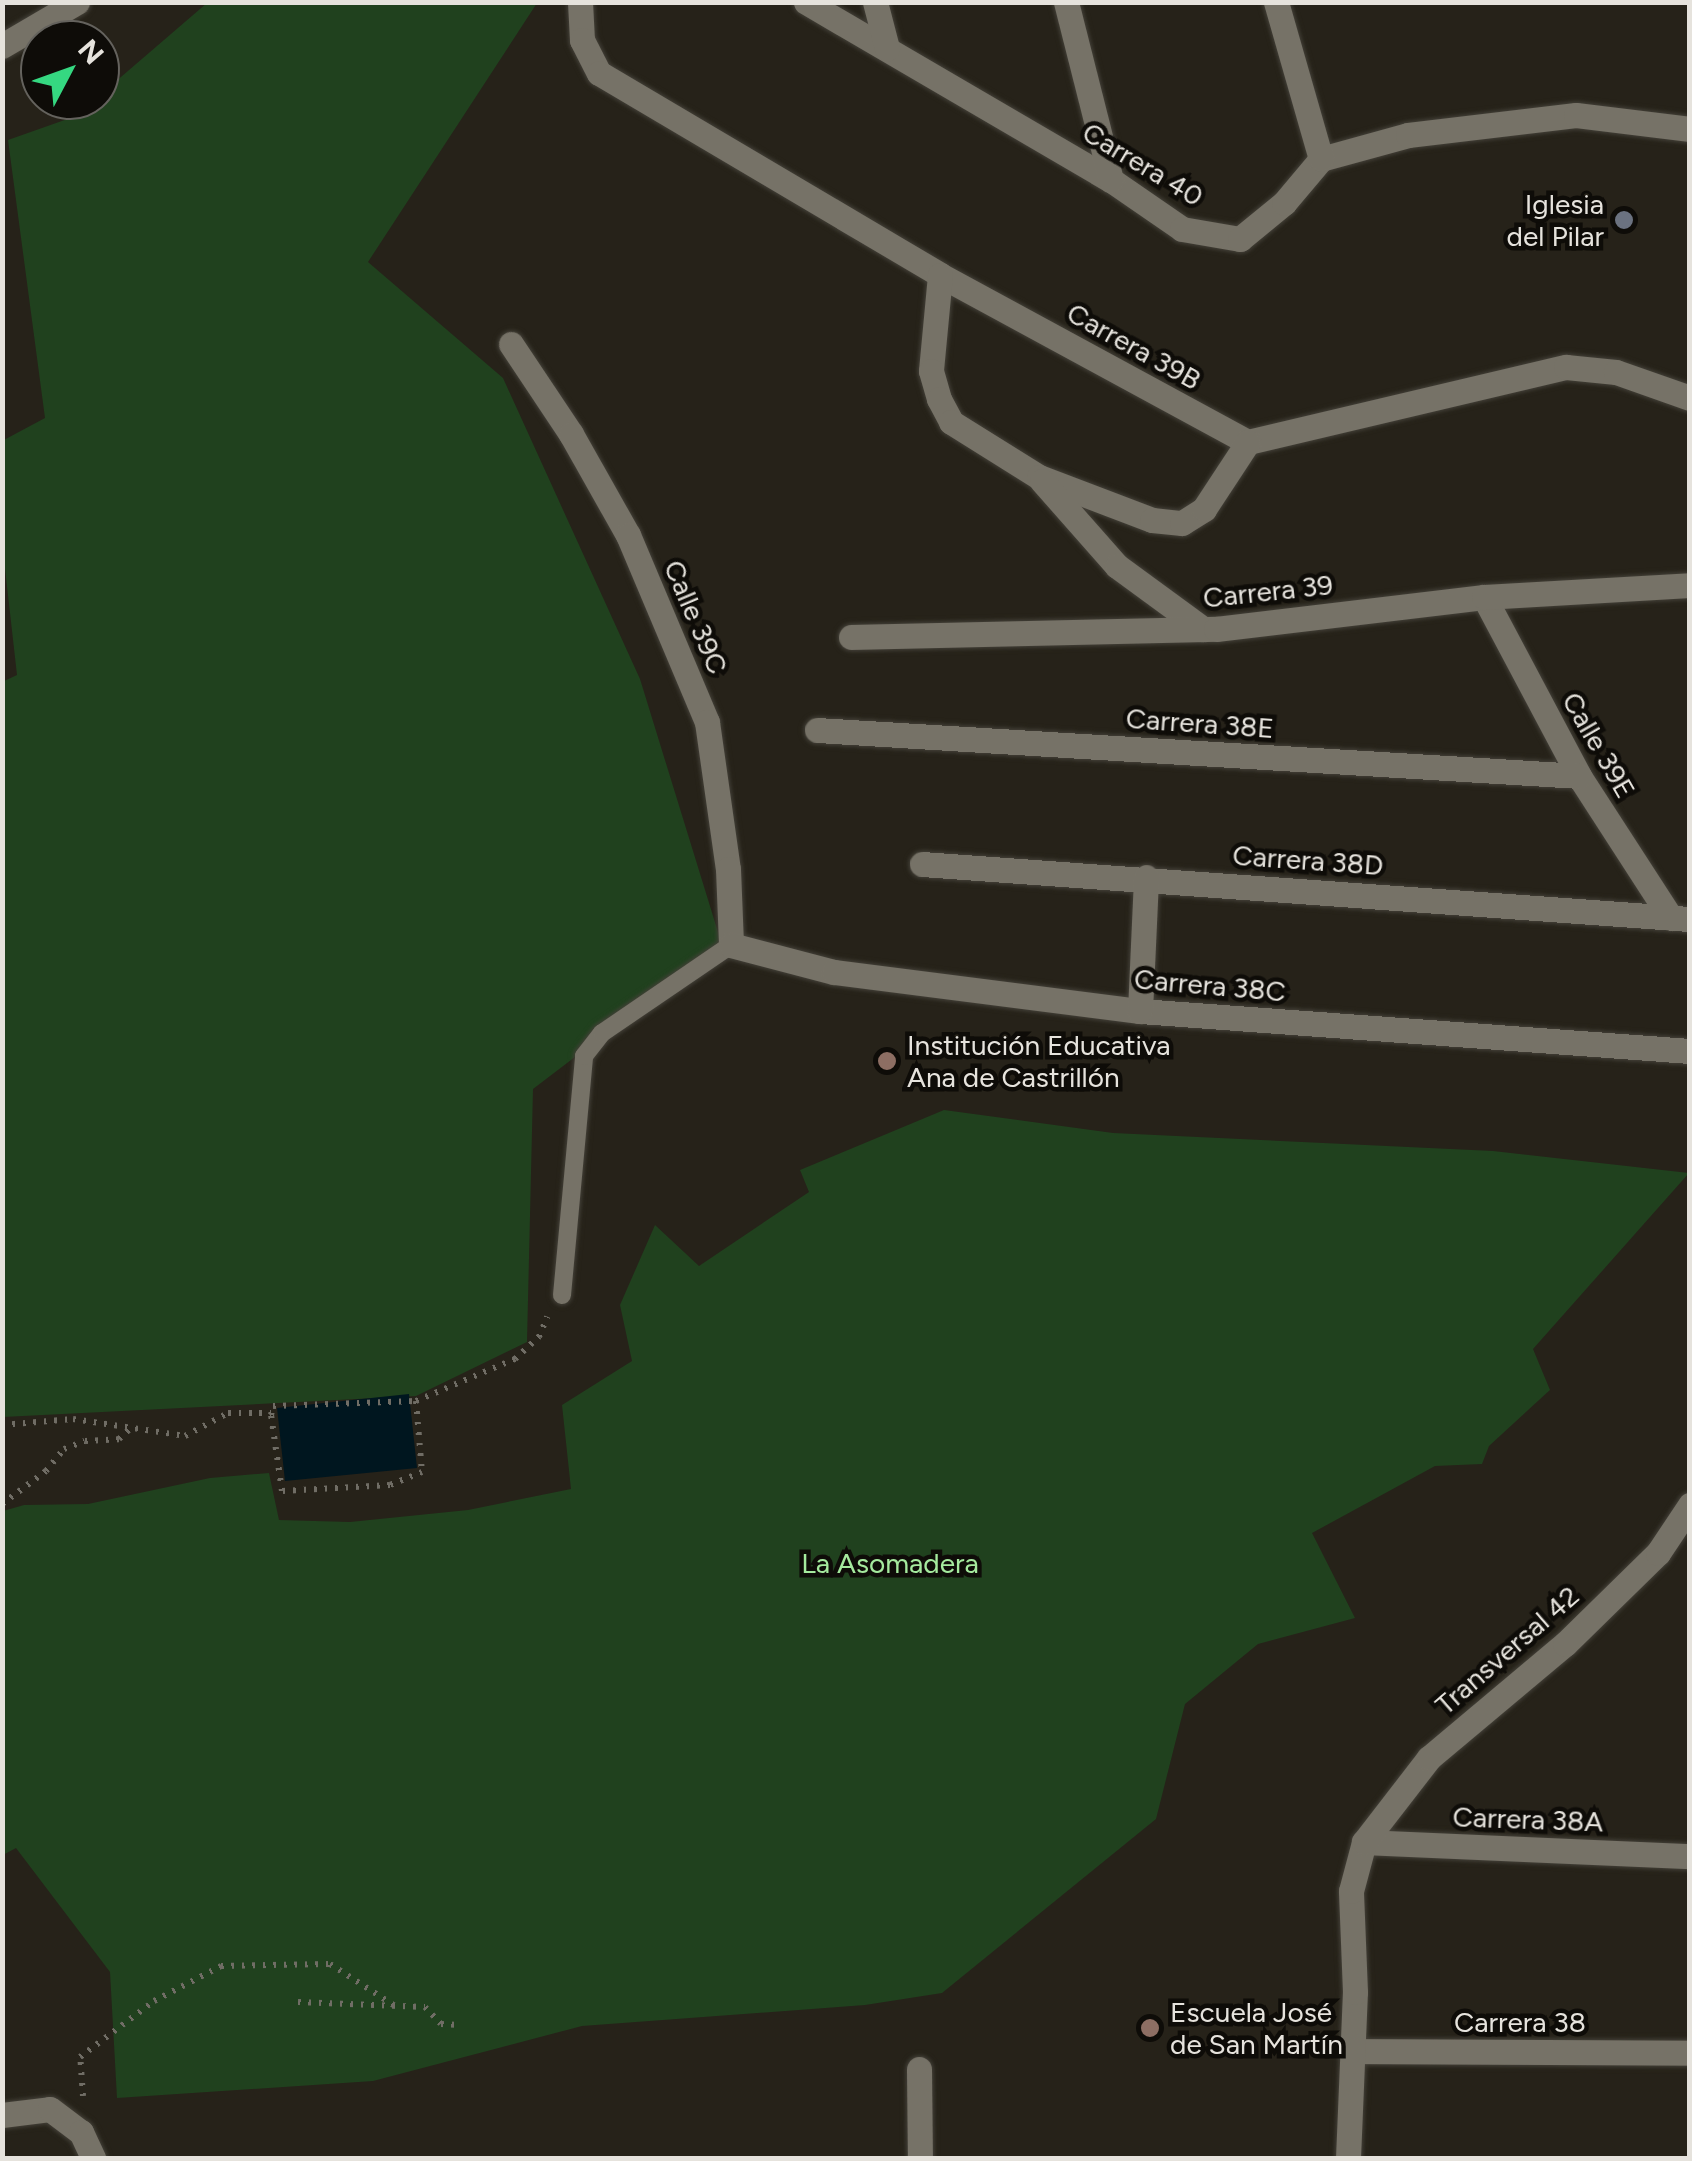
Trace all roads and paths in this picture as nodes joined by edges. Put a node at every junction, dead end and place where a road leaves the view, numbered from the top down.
1 (77, 2) edge
2 (580, 2) edge
3 (806, 2) edge
4 (875, 2) edge
5 (1066, 2) edge
6 (1276, 2) edge
7 (2, 46) edge
8 (887, 48) junction
9 (1690, 130) edge
10 (1321, 159) junction
11 (1111, 180) junction
12 (940, 274) junction
13 (512, 344) dead end
14 (1690, 398) edge
15 (1248, 442) junction
16 (1039, 477) junction
17 (1690, 586) edge
18 (1484, 597) junction
19 (1203, 629) junction
20 (851, 637) dead end
21 (817, 730) dead end
22 (1579, 776) junction
23 (922, 864) dead end
24 (1146, 877) junction
25 (1680, 919) edge
26 (731, 944) junction
27 (1140, 1010) junction
28 (1690, 1051) edge
29 (557, 1300) joint
30 (416, 1401) junction
31 (271, 1413) junction
32 (2, 1425) edge
33 (132, 1428) junction
34 (2, 1504) edge
35 (1690, 1505) edge
36 (1364, 1842) junction
37 (1690, 1856) edge
38 (298, 2002) dead end
39 (394, 2006) junction
40 (460, 2024) dead end
41 (1350, 2052) junction
42 (1690, 2053) edge
43 (920, 2069) dead end
44 (74, 2112) junction
45 (2, 2115) edge
46 (93, 2158) edge
47 (920, 2158) edge
48 (1348, 2158) edge

1 - 7 street
2 - 12 street, Carrera 39B
3 - 8 street, Carrera 40
4 - 8 street
5 - 11 street
6 - 10 street
8 - 11 street, Carrera 40
9 - 10 street
10 - 11 street, Carrera 40
12 - 15 street, Carrera 39B
12 - 16 street
13 - 26 street, Calle 39C
14 - 15 street
15 - 16 street
16 - 19 street
17 - 18 street, Carrera 39
18 - 19 street, Carrera 39
18 - 22 street, Calle 39E
19 - 20 street, Carrera 39
21 - 22 street, Carrera 38E
22 - 25 street, Calle 39E
23 - 24 street, Carrera 38D
24 - 25 street, Carrera 38D
24 - 27 street
26 - 27 street, Carrera 38C
26 - 29 lane
27 - 28 street, Carrera 38C
29 - 30 path
30 - 31 path
30 - 31 path
31 - 33 path
32 - 33 path
33 - 34 path
35 - 36 street, Transversal 42
36 - 37 street, Carrera 38A
36 - 41 street
38 - 39 path
39 - 40 path
39 - 44 path
41 - 42 street, Carrera 38
41 - 48 street
43 - 47 street
44 - 45 street
44 - 46 street

